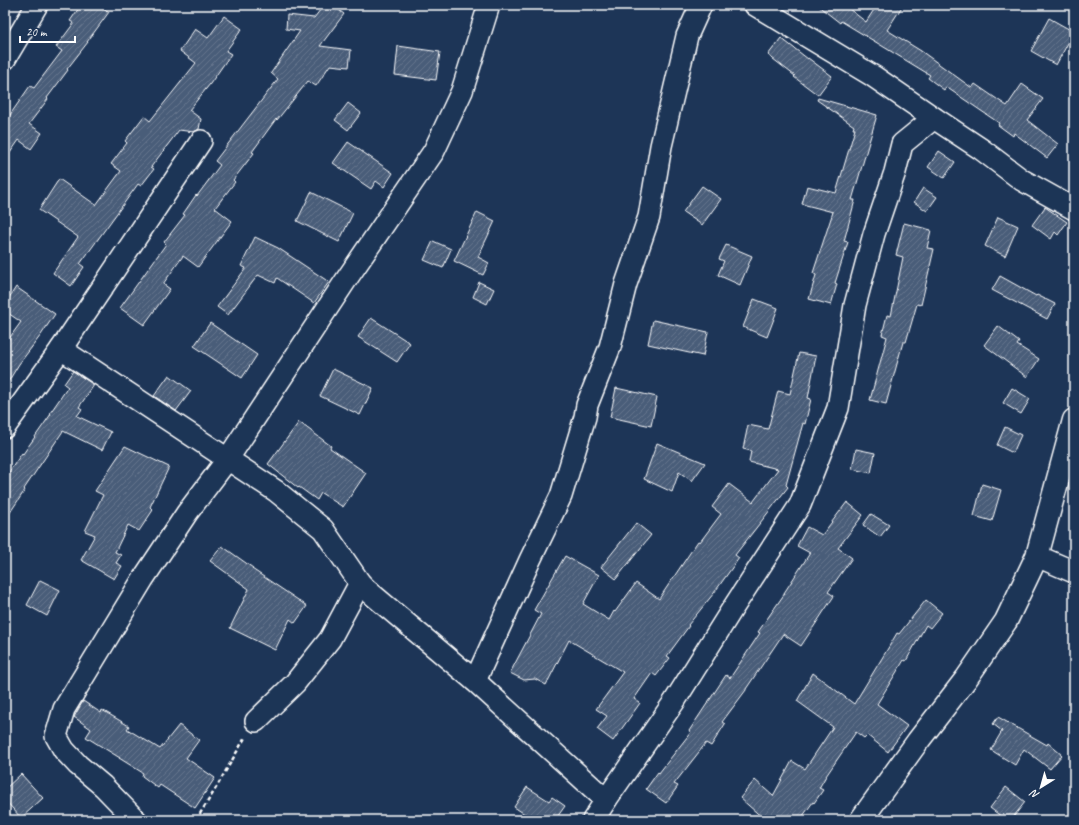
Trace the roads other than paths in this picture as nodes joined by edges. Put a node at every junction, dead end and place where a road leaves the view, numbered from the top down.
1 (37, 5) edge
2 (489, 5) edge
3 (701, 5) edge
4 (755, 5) edge
5 (5, 59) edge
6 (934, 118) junction
7 (201, 140) dead end
8 (1074, 209) edge
9 (61, 349) junction
10 (1074, 420) edge
11 (5, 427) edge
12 (227, 460) junction
13 (1036, 556) junction
14 (1074, 572) edge
15 (360, 583) junction
16 (475, 681) junction
17 (256, 721) road end
18 (606, 800) junction
19 (136, 820) edge
20 (593, 820) edge
21 (862, 820) edge

1 - 5 street
2 - 12 street
3 - 16 street
4 - 6 street
6 - 8 street
6 - 18 street
7 - 9 street
9 - 11 street
9 - 12 street
10 - 13 street
12 - 15 street
12 - 19 street
13 - 14 street
13 - 21 street
15 - 16 street
15 - 17 street
16 - 18 street
18 - 20 street

